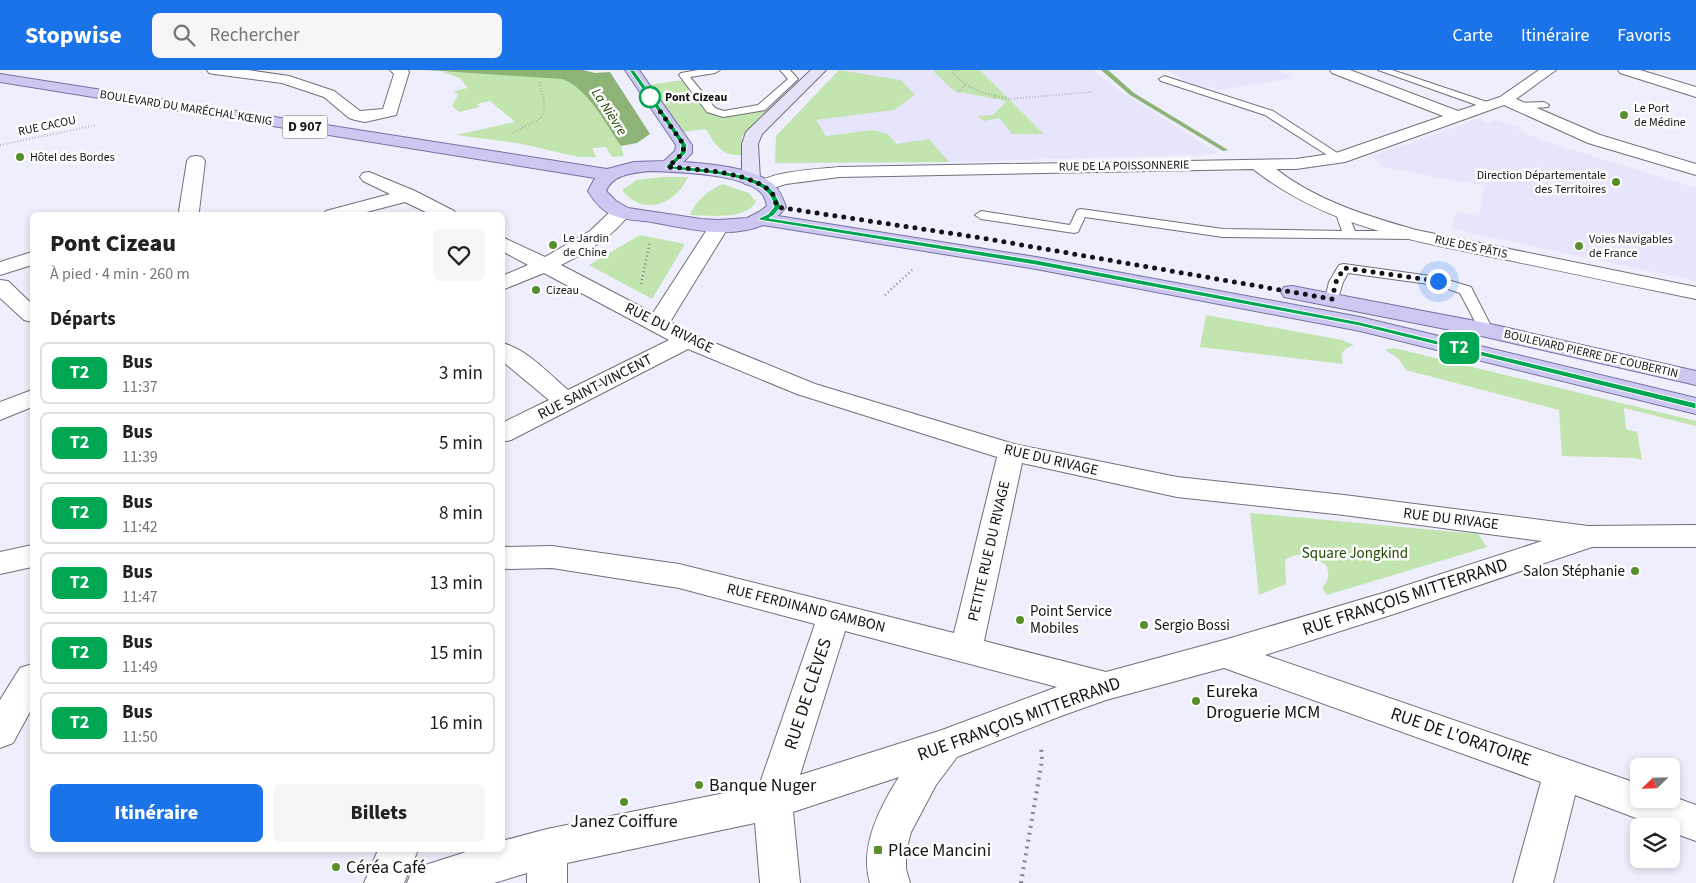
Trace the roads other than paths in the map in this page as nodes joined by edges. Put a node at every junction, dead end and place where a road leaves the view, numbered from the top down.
1 (214, 70) edge
2 (397, 70) edge
3 (632, 70) edge
4 (715, 70) edge
5 (785, 70) edge
6 (818, 70) edge
7 (1337, 70) edge
8 (1383, 70) edge
9 (1549, 70) edge
10 (1625, 70) edge
11 (0, 78) edge
12 (1164, 78) dead end
13 (0, 90) edge
14 (1696, 92) edge
15 (1505, 100) junction
16 (1544, 105) dead end
17 (1521, 106) junction
18 (1483, 108) junction
19 (1459, 117) junction
20 (1339, 158) junction
21 (196, 161) dead end
22 (426, 162) dead end
23 (1259, 165) junction
24 (668, 167) junction
25 (1696, 170) edge
26 (609, 175) junction
27 (369, 177) dead end
28 (757, 183) junction
29 (578, 188) dead end
30 (597, 191) junction
31 (408, 195) junction
32 (190, 212) edge
33 (344, 212) edge
34 (437, 212) edge
35 (621, 212) junction
36 (769, 213) junction
37 (1342, 214) junction
38 (981, 215) dead end
39 (719, 226) junction
40 (1350, 235) junction
41 (1414, 235) junction
42 (505, 244) edge
43 (30, 259) edge
44 (544, 264) junction
45 (0, 269) edge
46 (505, 283) edge
47 (0, 286) edge
48 (1696, 293) edge
49 (1332, 299) junction
50 (30, 313) edge
51 (658, 324) junction
52 (1486, 330) junction
53 (687, 340) junction
54 (505, 352) edge
55 (1696, 378) edge
56 (30, 399) edge
57 (566, 401) junction
58 (1696, 406) edge
59 (0, 412) edge
60 (505, 432) edge
61 (1011, 452) junction
62 (1591, 536) junction
63 (1696, 536) edge
64 (30, 556) edge
65 (505, 558) edge
66 (0, 563) edge
67 (834, 616) junction
68 (966, 650) junction
69 (1224, 654) junction
70 (1106, 686) junction
71 (28, 691) edge
72 (0, 732) edge
73 (944, 746) junction
74 (1562, 773) junction
75 (774, 801) junction
76 (1696, 822) edge
77 (397, 852) edge
78 (547, 865) edge
79 (384, 883) edge
80 (427, 883) edge
81 (780, 883) edge
82 (890, 883) edge
83 (1533, 883) edge

1 - 2 street
3 - 24 main road
4 - 5 lane
6 - 28 main road
7 - 19 street
8 - 18 lane
9 - 15 street, RUE DE LA POISSONNERIE
10 - 14 street
11 - 26 main road, BOULEVARD DU MARÉCHAL KŒNIG / D 907
12 - 20 lane
13 - 22 main road, BOULEVARD DU MARÉCHAL KŒNIG / D 907
15 - 17 street
15 - 18 street, RUE DE LA POISSONNERIE
16 - 17 lane
17 - 25 street
18 - 19 street, RUE DE LA POISSONNERIE
19 - 20 street, RUE DE LA POISSONNERIE
20 - 23 street, RUE DE LA POISSONNERIE
21 - 32 street
23 - 28 street, RUE DE LA POISSONNERIE
23 - 37 street, RUE DES PÂTIS
24 - 26 main road
24 - 28 main road
26 - 30 main road
27 - 31 street
28 - 36 main road
29 - 30 main road
30 - 35 main road
31 - 33 street
31 - 34 street
35 - 39 main road
35 - 44 street
36 - 39 main road
36 - 49 main road, BOULEVARD PIERRE DE COUBERTIN
36 - 58 main road, BOULEVARD PIERRE DE COUBERTIN
37 - 40 lane
37 - 41 street, RUE DES PÂTIS
38 - 40 lane
39 - 51 street
40 - 41 lane
41 - 48 street, RUE DES PÂTIS
42 - 44 street, RUE DU RIVAGE
43 - 45 street
44 - 46 street
44 - 51 street, RUE DU RIVAGE
47 - 50 street
49 - 52 main road, BOULEVARD PIERRE DE COUBERTIN
49 - 52 lane
51 - 53 street, RUE DU RIVAGE
52 - 55 main road, BOULEVARD PIERRE DE COUBERTIN
53 - 57 street, RUE SAINT-VINCENT
53 - 61 street, RUE DU RIVAGE
54 - 57 street
56 - 59 street
57 - 60 street, RUE SAINT-VINCENT
61 - 62 street, RUE DU RIVAGE
61 - 68 street, PETITE RUE DU RIVAGE
62 - 63 street, RUE FRANÇOIS MITTERRAND
62 - 69 street, RUE FRANÇOIS MITTERRAND
64 - 66 street
65 - 67 street, RUE FERDINAND GAMBON
67 - 68 street, RUE FERDINAND GAMBON
67 - 75 street, RUE DE CLÈVES
68 - 70 street, RUE FERDINAND GAMBON
69 - 70 street, RUE FRANÇOIS MITTERRAND
69 - 74 street, RUE DE L'ORATOIRE
70 - 73 street, RUE FRANÇOIS MITTERRAND
71 - 72 street
73 - 75 street, RUE FRANÇOIS MITTERRAND
73 - 82 street
74 - 76 street, RUE DE L'ORATOIRE
74 - 83 street
75 - 78 street, RUE FRANÇOIS MITTERRAND
75 - 81 street
77 - 79 street
78 - 80 street, RUE FRANÇOIS MITTERRAND

